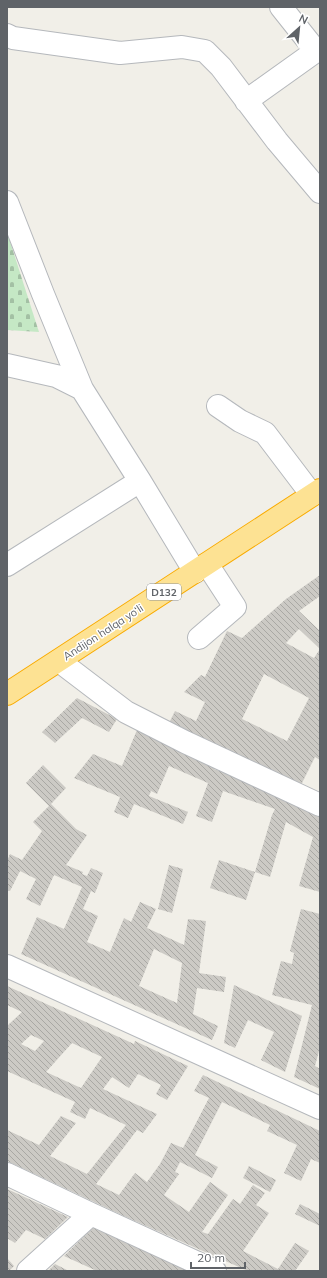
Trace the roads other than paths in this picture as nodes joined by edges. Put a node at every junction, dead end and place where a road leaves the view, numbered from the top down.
1 (281, 7) edge
2 (7, 35) edge
3 (318, 50) edge
4 (246, 101) junction
5 (320, 192) edge
6 (7, 202) edge
7 (7, 365) edge
8 (82, 389) junction
9 (218, 406) dead end
10 (140, 481) junction
11 (316, 493) edge
12 (7, 565) edge
13 (201, 568) junction
14 (198, 638) dead end
15 (59, 661) junction
16 (7, 694) edge
17 (320, 805) edge
18 (7, 966) edge
19 (320, 1108) edge
20 (7, 1174) edge
21 (91, 1214) junction
22 (28, 1271) edge
23 (215, 1271) edge

1 - 3 street
2 - 4 street
3 - 4 street
4 - 5 street
6 - 8 street
7 - 8 street
8 - 10 street
9 - 11 street
10 - 12 street
10 - 13 street
11 - 13 highway, Andijon halqa yo‘li / D132
13 - 14 street
13 - 15 highway, Andijon halqa yo‘li / D132
15 - 16 highway, Andijon halqa yo‘li / D132
15 - 17 street
18 - 19 street
20 - 21 street
21 - 22 street
21 - 23 street

